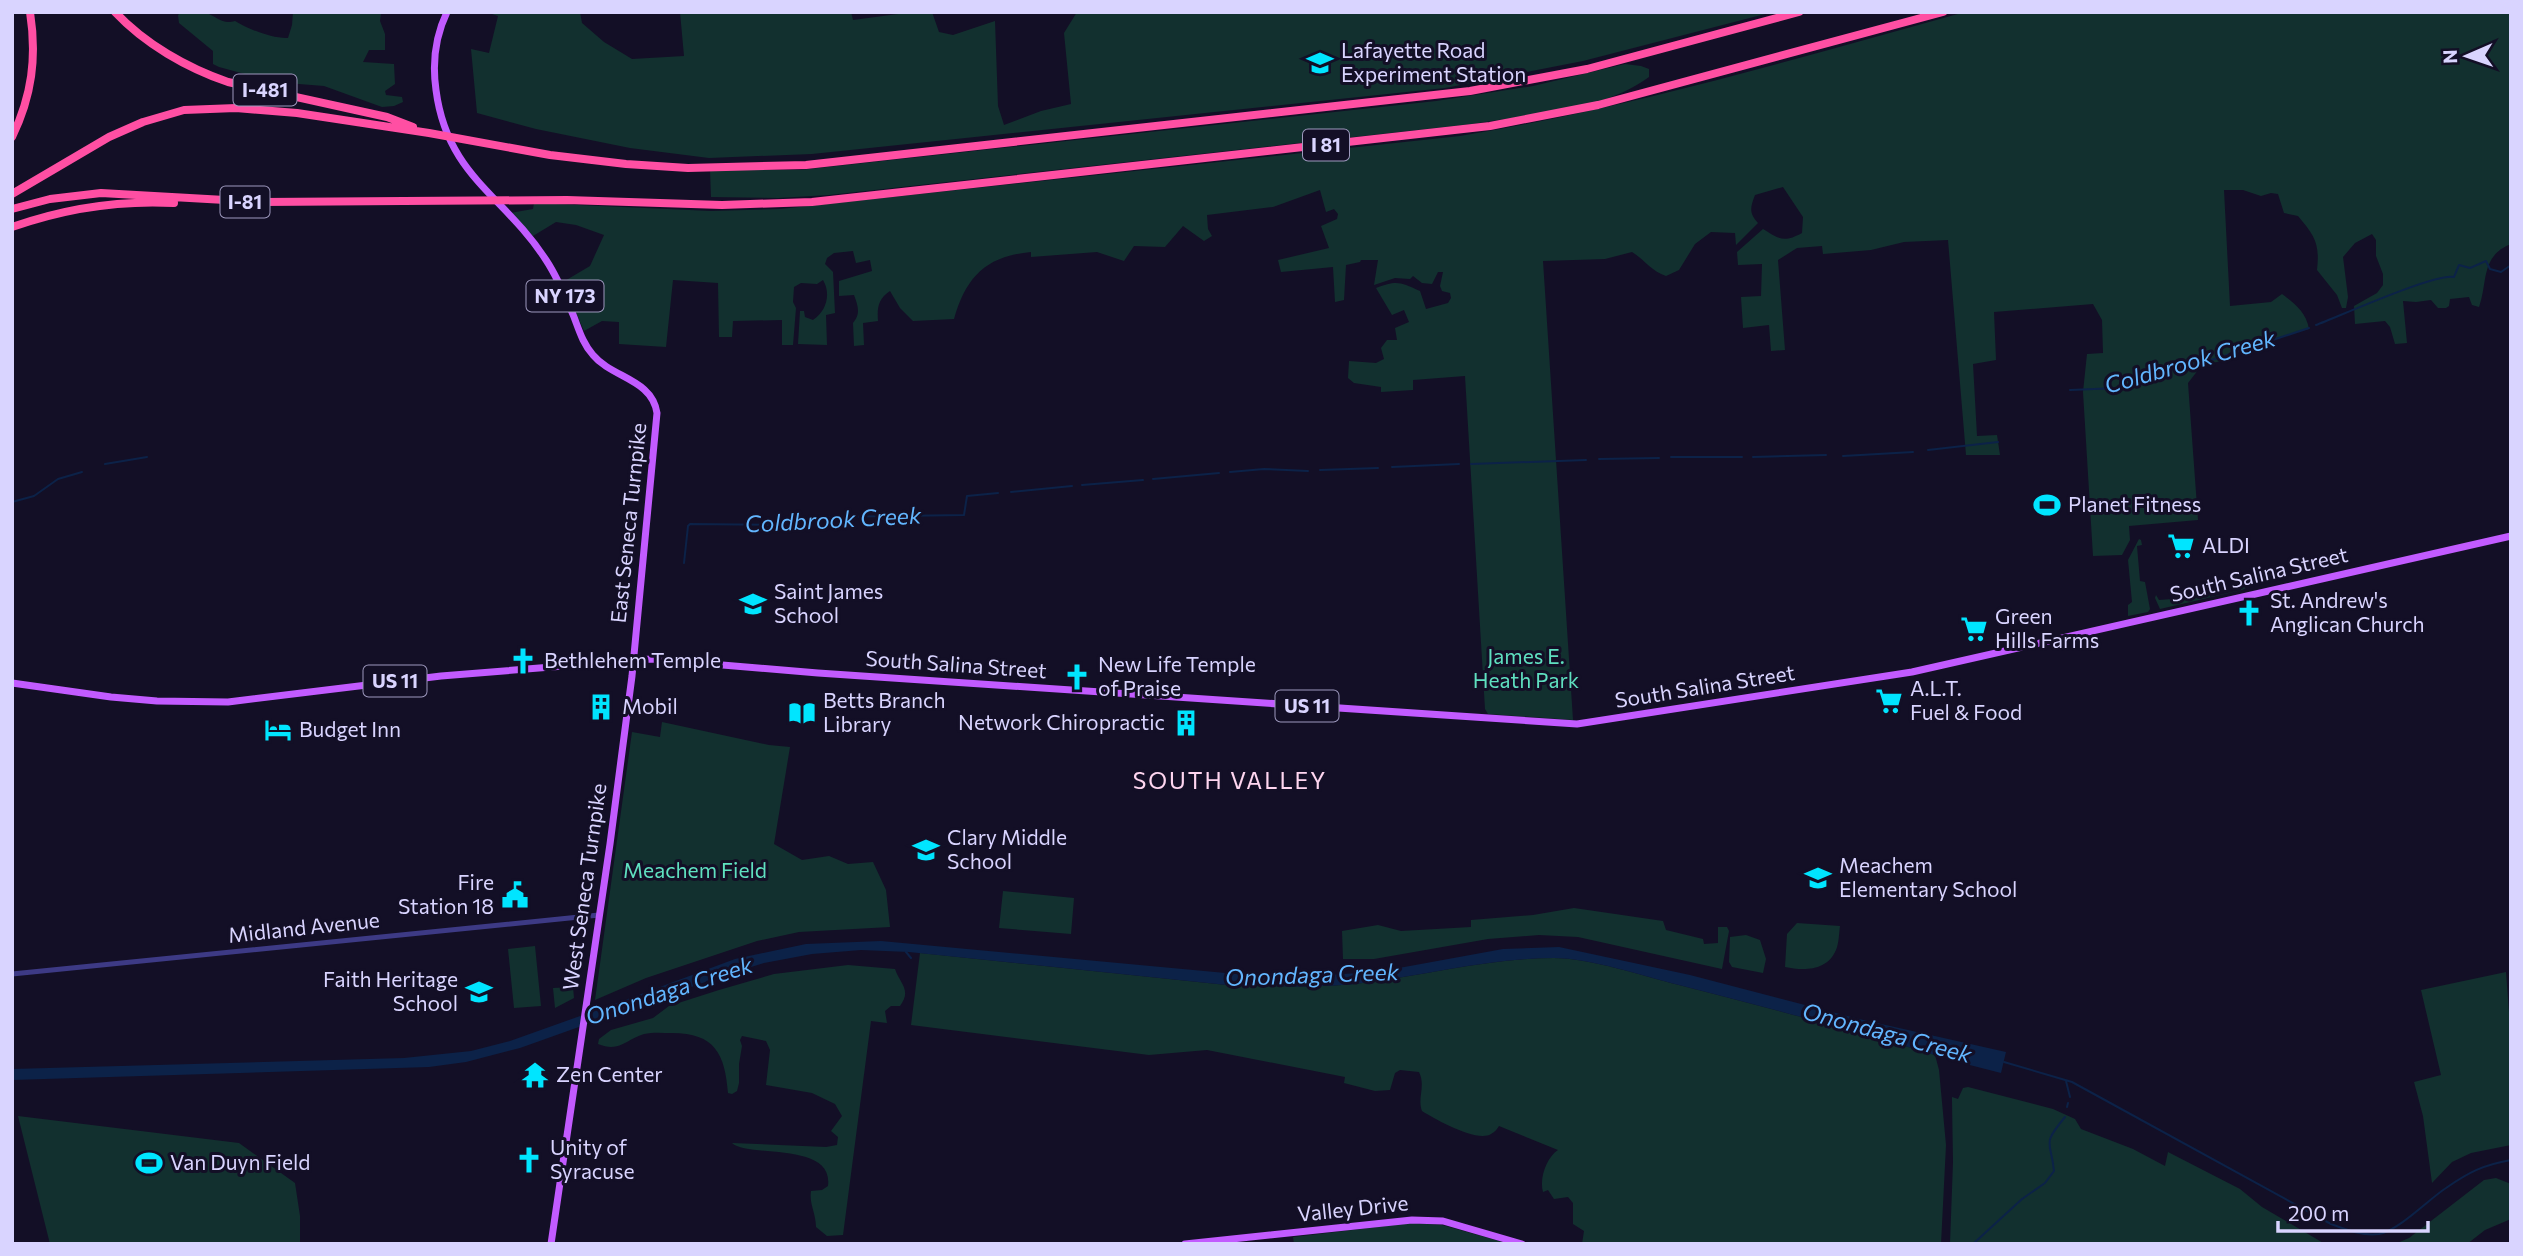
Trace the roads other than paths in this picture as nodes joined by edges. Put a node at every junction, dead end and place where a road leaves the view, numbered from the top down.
1 (30, 12) edge
2 (116, 12) edge
3 (447, 12) edge
4 (1799, 12) edge
5 (1943, 12) edge
6 (429, 133) junction
7 (12, 137) edge
8 (12, 194) edge
9 (567, 200) joint
10 (328, 202) junction
11 (12, 209) edge
12 (12, 228) edge
13 (2511, 537) edge
14 (634, 659) junction
15 (12, 683) edge
16 (599, 915) junction
17 (12, 974) edge
18 (551, 1244) edge
19 (1185, 1244) edge
20 (1522, 1244) edge

1 - 7 highway
2 - 6 highway, I-481
3 - 14 main road, East Seneca Turnpike / NY 173
4 - 6 highway, I 81
5 - 9 highway, I 81
6 - 8 highway, I 81
9 - 10 highway, I-81
10 - 11 highway, I-81
10 - 12 highway
13 - 14 main road, South Salina Street / US 11
14 - 15 main road, South Salina Street / US 11
14 - 16 main road, West Seneca Turnpike / NY 173
16 - 17 street, Midland Avenue
16 - 18 main road, West Seneca Turnpike / NY 173
19 - 20 main road, Valley Drive

